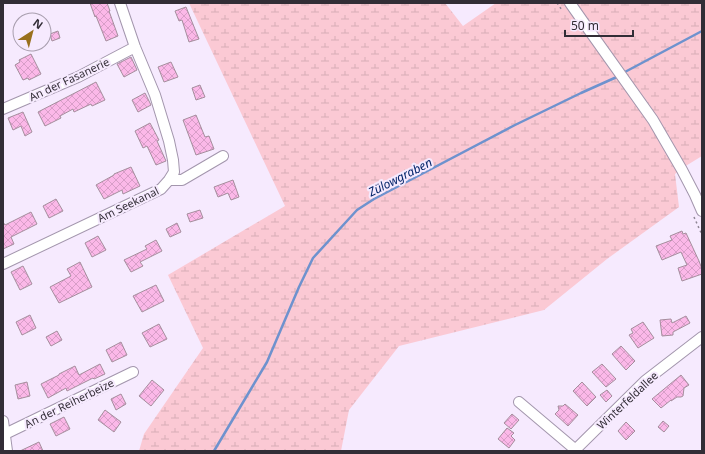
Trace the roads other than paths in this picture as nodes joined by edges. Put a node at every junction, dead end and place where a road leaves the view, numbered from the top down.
1 (120, 3) edge
2 (570, 3) edge
3 (135, 47) junction
4 (3, 108) edge
5 (223, 156) dead end
6 (169, 180) junction
7 (698, 214) edge
8 (3, 264) edge
9 (702, 337) edge
10 (133, 372) dead end
11 (519, 402) dead end
12 (3, 421) edge
13 (5, 434) junction
14 (576, 450) edge
15 (7, 451) edge

1 - 3 street, Am Seekanal
2 - 7 street
3 - 4 street, An der Fasanerie
3 - 6 street, Am Seekanal
5 - 6 street
6 - 8 street, Am Seekanal
9 - 14 street, Winterfeldallee
10 - 13 street, An der Reiherbeize
11 - 14 street
12 - 13 street
13 - 15 street

